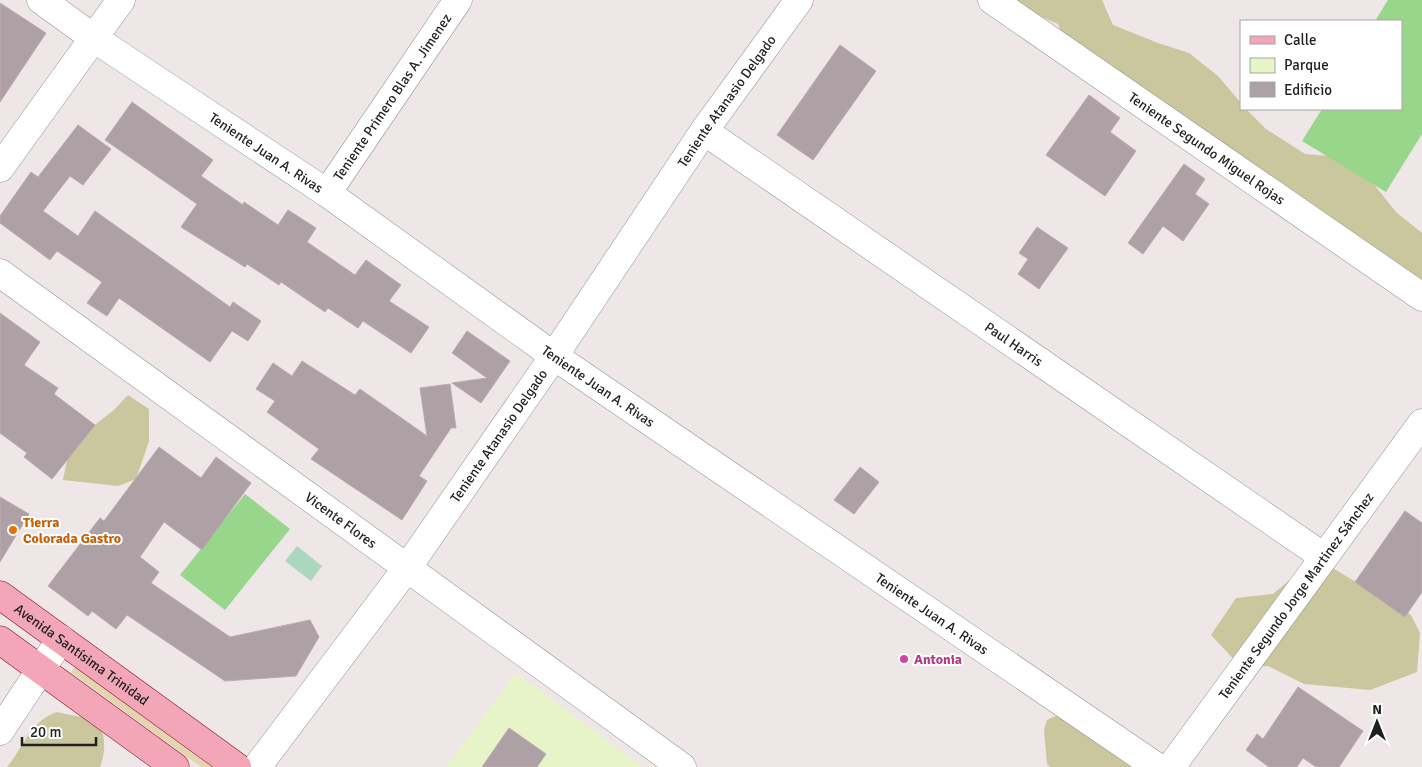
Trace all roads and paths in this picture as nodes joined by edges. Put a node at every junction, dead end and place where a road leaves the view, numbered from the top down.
1 (41, 0) edge
2 (121, 0) edge
3 (458, 0) edge
4 (799, 0) edge
5 (992, 0) edge
6 (95, 39) junction
7 (704, 131) junction
8 (0, 168) edge
9 (326, 193) junction
10 (0, 273) edge
11 (1422, 297) edge
12 (554, 356) junction
13 (1422, 423) edge
14 (1324, 557) junction
15 (407, 568) junction
16 (0, 595) edge
17 (61, 639) junction
18 (0, 640) edge
19 (42, 670) junction
20 (0, 731) edge
21 (175, 767) edge
22 (237, 767) edge
23 (257, 767) edge
24 (682, 767) edge
25 (1157, 767) edge
26 (1171, 767) edge

1 - 6 street, Teniente Juan A. Rivas
2 - 6 street
3 - 9 street, Teniente Primero Blas A. Jimenez
4 - 7 street, Teniente Atanasio Delgado
5 - 11 street, Teniente Segundo Miguel Rojas
6 - 8 street
6 - 9 street, Teniente Juan A. Rivas
7 - 12 street, Teniente Atanasio Delgado
7 - 14 street, Paul Harris
9 - 12 street, Teniente Juan A. Rivas
10 - 15 street, Vicente Flores
12 - 15 street, Teniente Atanasio Delgado
12 - 25 street, Teniente Juan A. Rivas
13 - 14 street, Teniente Segundo Jorge Martinez Sánchez
14 - 26 street, Teniente Segundo Jorge Martinez Sánchez
15 - 23 street, Teniente Atanasio Delgado
15 - 24 street, Vicente Flores
16 - 17 main road, Avenida Santísima Trinidad
17 - 19 street
17 - 22 main road, Avenida Santísima Trinidad
18 - 19 main road
19 - 20 street
19 - 21 main road

